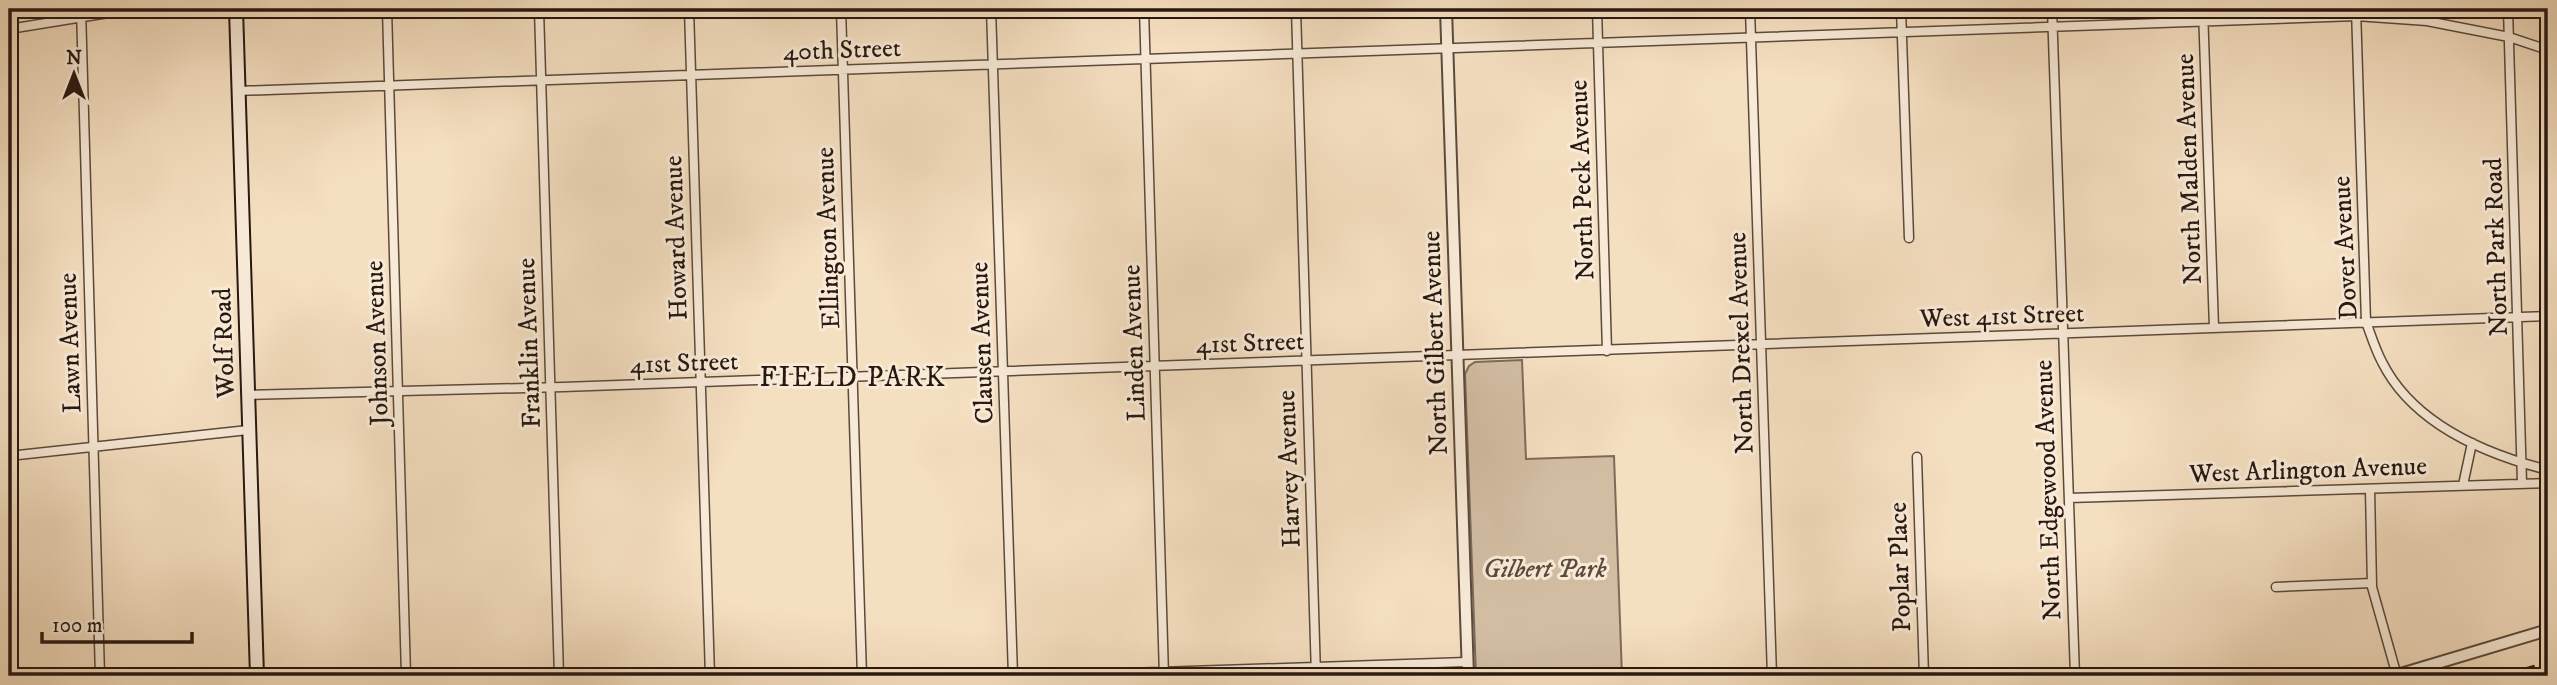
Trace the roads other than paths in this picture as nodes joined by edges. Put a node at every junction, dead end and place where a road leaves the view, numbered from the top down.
1 (133, 9) edge
2 (236, 9) edge
3 (387, 9) edge
4 (539, 9) edge
5 (689, 9) edge
6 (841, 9) edge
7 (991, 9) edge
8 (1144, 9) edge
9 (1296, 9) edge
10 (1446, 9) edge
11 (1597, 9) edge
12 (1750, 9) edge
13 (1901, 9) edge
14 (2052, 9) edge
15 (2203, 9) edge
16 (2508, 9) edge
17 (2356, 12) edge
18 (81, 13) edge
19 (2204, 21) junction
20 (2053, 27) junction
21 (9, 29) edge
22 (1902, 32) junction
23 (1750, 37) junction
24 (2509, 37) junction
25 (1598, 43) junction
26 (1447, 50) junction
27 (2548, 50) edge
28 (1297, 54) junction
29 (1145, 60) junction
30 (993, 65) junction
31 (842, 70) junction
32 (691, 75) junction
33 (541, 79) junction
34 (389, 86) junction
35 (238, 91) junction
36 (1909, 238) dead end
37 (2548, 316) edge
38 (2518, 317) junction
39 (2366, 322) junction
40 (2214, 328) junction
41 (2063, 334) junction
42 (1761, 345) junction
43 (1607, 351) junction
44 (1457, 355) junction
45 (1306, 361) junction
46 (1155, 366) junction
47 (1003, 371) junction
48 (852, 377) junction
49 (701, 382) junction
50 (550, 387) junction
51 (398, 391) junction
52 (247, 396) junction
53 (248, 430) junction
54 (2472, 443) junction
55 (92, 446) junction
56 (9, 456) edge
57 (1917, 457) dead end
58 (2521, 463) junction
59 (2548, 470) edge
60 (2522, 483) junction
61 (2548, 483) edge
62 (2463, 485) junction
63 (2370, 489) junction
64 (2069, 498) junction
65 (2372, 583) junction
66 (2276, 587) dead end
67 (2548, 630) edge
68 (1467, 662) junction
69 (1316, 672) edge
70 (1164, 674) edge
71 (100, 676) edge
72 (257, 676) edge
73 (406, 676) edge
74 (559, 676) edge
75 (710, 676) edge
76 (862, 676) edge
77 (1013, 676) edge
78 (1037, 676) edge
79 (1468, 676) edge
80 (1772, 676) edge
81 (1924, 676) edge
82 (2075, 676) edge
83 (2395, 676) edge

1 - 18 street
2 - 35 main road, Wolf Road
3 - 34 street, Johnson Avenue
4 - 33 street, Franklin Avenue
5 - 32 street, Howard Avenue
6 - 31 street, Ellington Avenue
7 - 30 street, Clausen Avenue
8 - 29 street, Linden Avenue
9 - 28 street, Harvey Avenue
10 - 26 street, North Gilbert Avenue
11 - 25 street, North Peck Avenue
12 - 23 street, North Drexel Avenue
13 - 22 street
14 - 20 street, North Edgewood Avenue
15 - 19 street, North Malden Avenue
16 - 24 street, North Park Road
17 - 19 street, 40th Street
17 - 24 street, 40th Street
17 - 39 street, Dover Avenue
18 - 21 street
18 - 55 street, Lawn Avenue
19 - 20 street, 40th Street
19 - 40 street, North Malden Avenue
20 - 22 street, 40th Street
20 - 41 street, North Edgewood Avenue
22 - 23 street, 40th Street
22 - 36 street
23 - 25 street, 40th Street
23 - 42 street, North Drexel Avenue
24 - 27 street, 40th Street
24 - 38 street, North Park Road
25 - 26 street, 40th Street
25 - 43 street, North Peck Avenue
26 - 28 street, 40th Street
26 - 44 street, North Gilbert Avenue
28 - 29 street, 40th Street
28 - 45 street, Harvey Avenue
29 - 30 street, 40th Street
29 - 46 street, Linden Avenue
30 - 31 street, 40th Street
30 - 47 street, Clausen Avenue
31 - 32 street, 40th Street
31 - 48 street, Ellington Avenue
32 - 33 street, 40th Street
32 - 49 street, Howard Avenue
33 - 34 street, 40th Street
33 - 50 street, Franklin Avenue
34 - 35 street, 40th Street
34 - 51 street, Johnson Avenue
35 - 52 main road, Wolf Road
37 - 38 street, West 41st Street
38 - 39 street, West 41st Street
38 - 58 street, North Park Road
39 - 40 street, West 41st Street
39 - 54 street, Dover Avenue
40 - 41 street, West 41st Street
41 - 42 street, West 41st Street
41 - 64 street, North Edgewood Avenue
42 - 43 street, West 41st Street
42 - 80 street, North Drexel Avenue
43 - 44 street, West 41st Street
44 - 45 street, 41st Street
44 - 68 street, North Gilbert Avenue
45 - 46 street, 41st Street
45 - 69 street, Harvey Avenue
46 - 47 street, 41st Street
46 - 70 street, Linden Avenue
47 - 48 street, 41st Street
47 - 77 street, Clausen Avenue
48 - 49 street, 41st Street
48 - 76 street, Ellington Avenue
49 - 50 street, 41st Street
49 - 75 street, Howard Avenue
50 - 51 street, 41st Street
50 - 74 street, Franklin Avenue
51 - 52 street, 41st Street
51 - 73 street, Johnson Avenue
52 - 53 main road, Wolf Road
53 - 55 street
53 - 72 main road, Wolf Road
54 - 58 street, Dover Avenue
54 - 62 street
55 - 56 street
55 - 71 street, Lawn Avenue
57 - 81 street, Poplar Place
58 - 59 street, Dover Avenue
58 - 60 street, North Park Road
60 - 61 street, West Arlington Avenue
60 - 62 street, West Arlington Avenue
62 - 63 street, West Arlington Avenue
63 - 64 street, West Arlington Avenue
63 - 65 street
64 - 82 street, North Edgewood Avenue
65 - 66 street
65 - 83 street
67 - 83 street
68 - 69 street
68 - 79 street, North Gilbert Avenue
69 - 70 street
70 - 78 street

